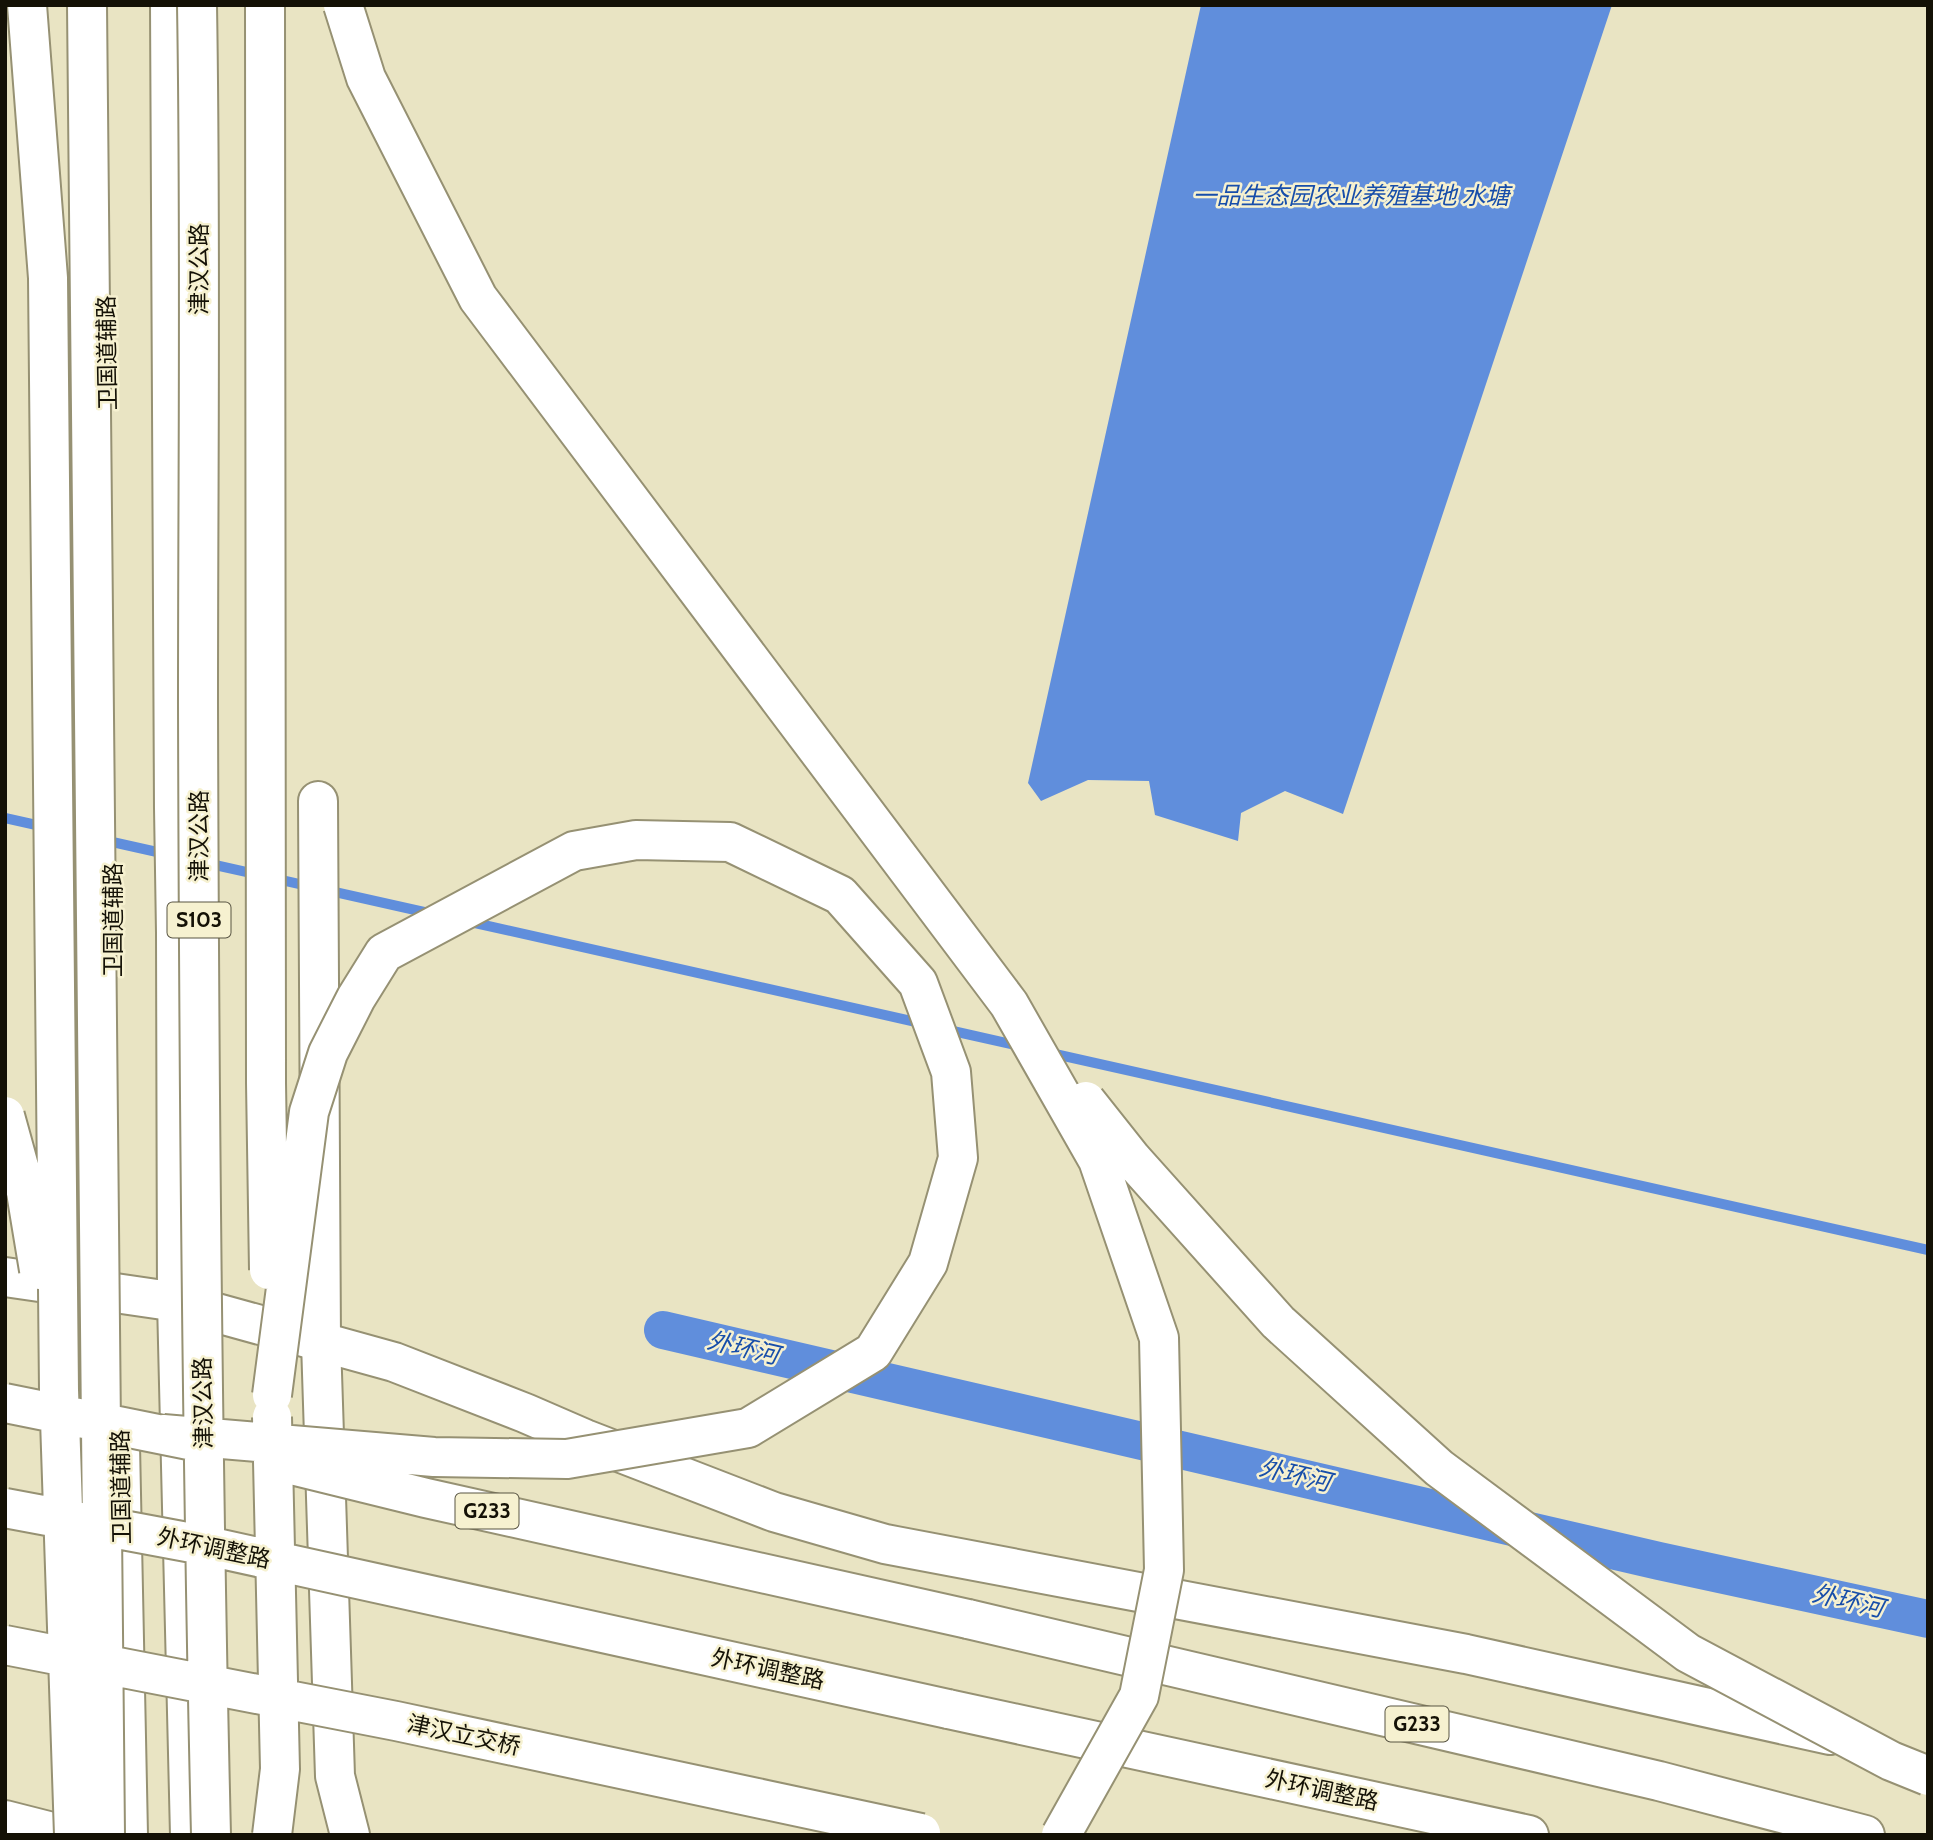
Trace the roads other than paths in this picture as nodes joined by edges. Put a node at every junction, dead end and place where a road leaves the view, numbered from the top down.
1 (27, 5) edge
2 (87, 5) edge
3 (102, 5) edge
4 (170, 5) edge
5 (197, 5) edge
6 (265, 5) edge
7 (343, 5) edge
8 (318, 801) dead end
9 (1009, 1004) junction
10 (5, 1116) edge
11 (5, 1277) edge
12 (116, 1294) junction
13 (177, 1302) junction
14 (321, 1342) junction
15 (59, 1390) junction
16 (272, 1395) junction
17 (5, 1403) edge
18 (163, 1434) junction
19 (5, 1508) edge
20 (5, 1645) edge
21 (1928, 1756) edge
22 (1928, 1776) edge
23 (5, 1820) edge
24 (925, 1834) edge
25 (64, 1835) edge
26 (74, 1835) edge
27 (105, 1835) edge
28 (128, 1835) edge
29 (190, 1835) edge
30 (211, 1835) edge
31 (272, 1835) edge
32 (349, 1835) edge
33 (1061, 1835) edge
34 (1530, 1835) edge
35 (1865, 1835) edge

1 - 15 main road, bridge
2 - 27 main road, bridge
3 - 12 main road, 卫国道辅路
4 - 13 main road
5 - 30 main road, 津汉公路 / S103, bridge
6 - 16 main road, bridge
7 - 9 main road, bridge
8 - 14 main road
9 - 22 main road, bridge
9 - 33 main road, bridge
10 - 15 main road, bridge
11 - 12 main road
12 - 13 main road
12 - 28 main road, 卫国道辅路
13 - 14 main road
13 - 29 main road
14 - 21 main road
14 - 32 main road
15 - 26 main road, bridge
16 - 18 main road, bridge
16 - 31 main road, bridge
17 - 18 main road, G233, bridge
18 - 35 main road, G233, bridge
19 - 34 main road, 外环调整路, bridge
20 - 24 main road, 津汉立交桥, bridge
23 - 25 main road

